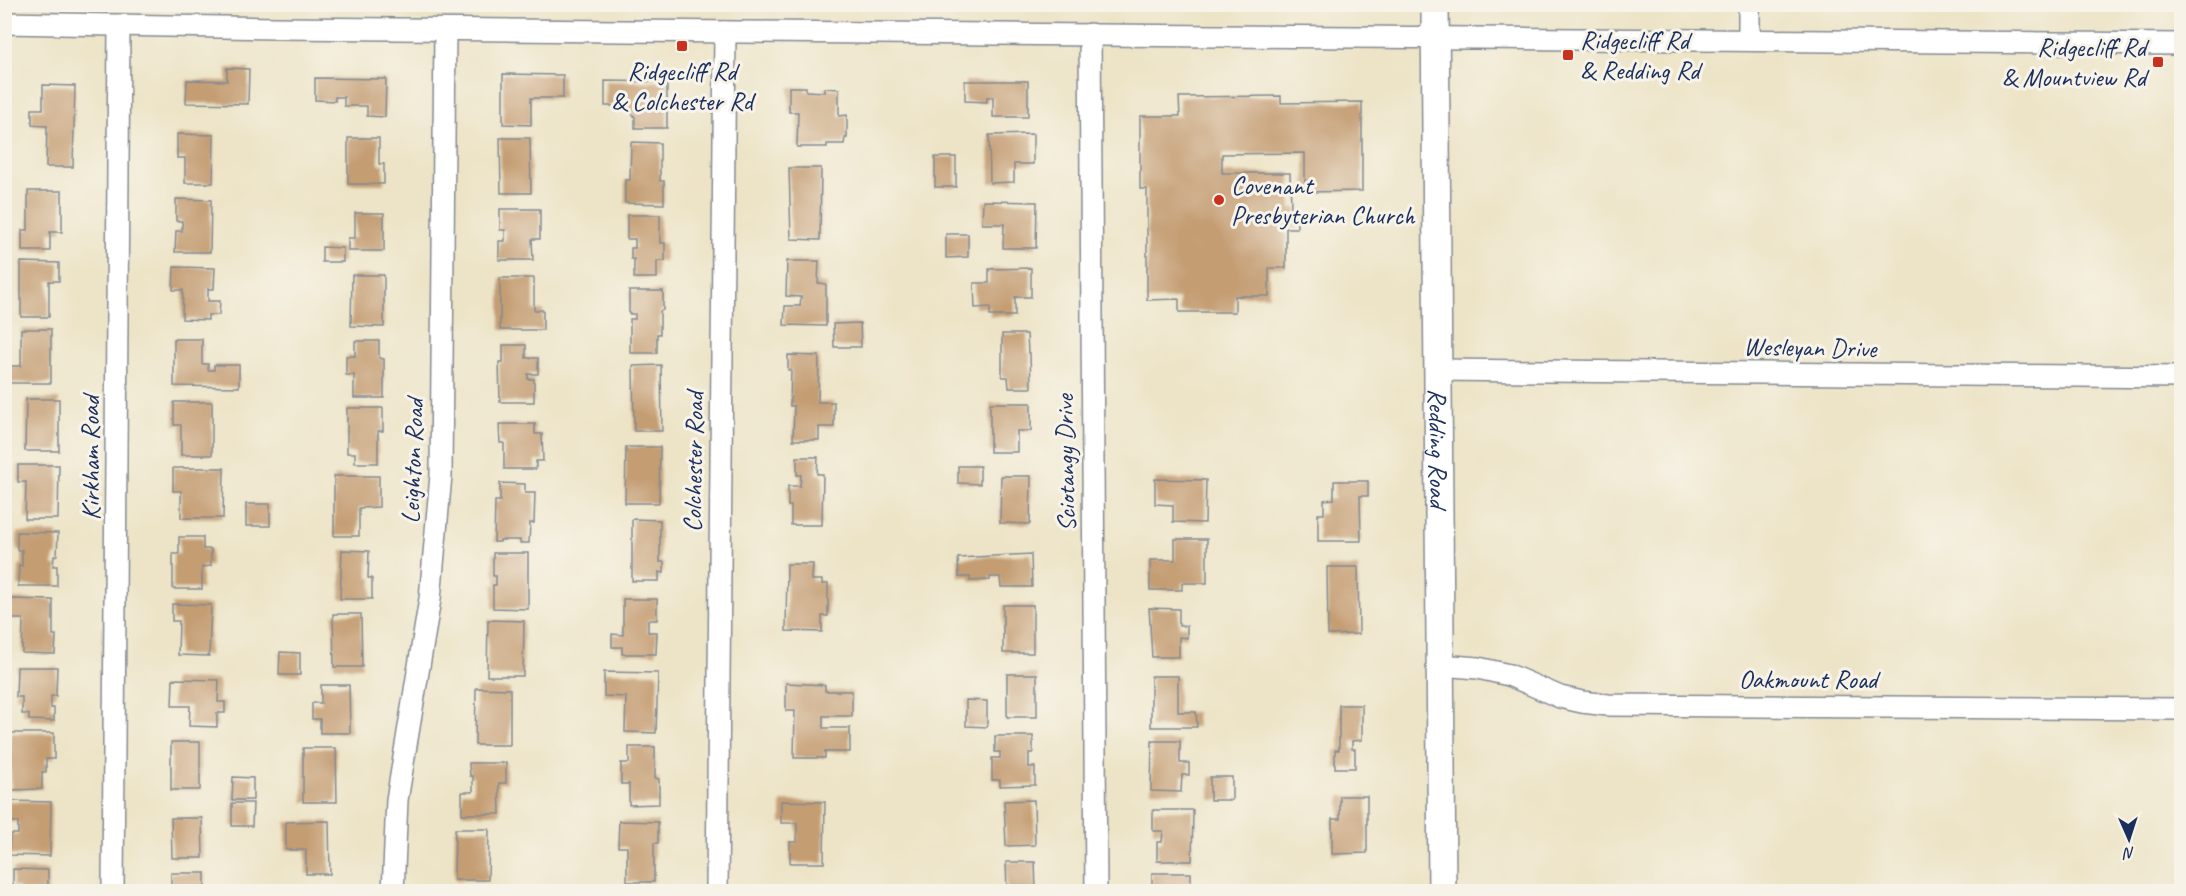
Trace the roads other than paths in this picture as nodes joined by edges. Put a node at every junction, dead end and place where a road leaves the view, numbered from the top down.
1 (1435, 4) edge
2 (1749, 4) edge
3 (4, 23) edge
4 (119, 25) junction
5 (445, 30) junction
6 (725, 32) junction
7 (1090, 34) junction
8 (1435, 37) junction
9 (1749, 40) junction
10 (2181, 44) edge
11 (1438, 370) junction
12 (2181, 377) edge
13 (1440, 665) junction
14 (2181, 709) edge
15 (113, 891) edge
16 (393, 891) edge
17 (717, 891) edge
18 (1096, 891) edge
19 (1442, 891) edge

1 - 8 main road, Redding Road
2 - 9 street
3 - 4 street
4 - 5 street
4 - 15 street, Kirkham Road
5 - 6 street
5 - 16 street, Leighton Road
6 - 7 street
6 - 17 street, Colchester Road
7 - 8 street
7 - 18 street, Sciotangy Drive
8 - 9 street
8 - 11 main road, Redding Road
9 - 10 street
11 - 12 street, Wesleyan Drive
11 - 13 main road, Redding Road
13 - 14 street, Oakmount Road
13 - 19 main road, Redding Road

